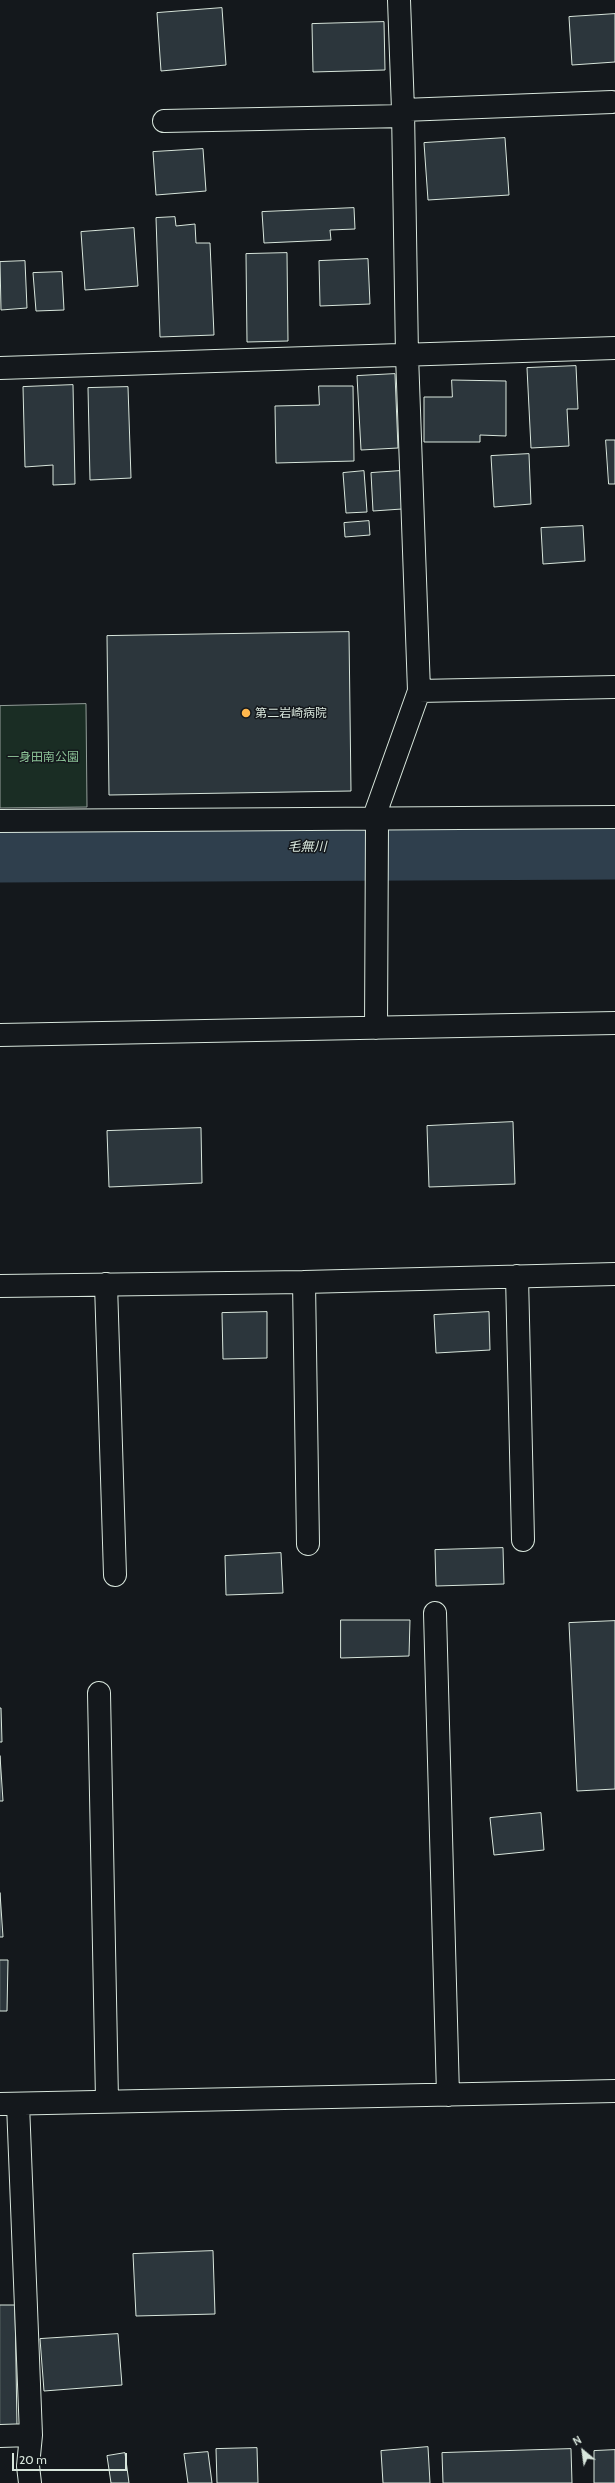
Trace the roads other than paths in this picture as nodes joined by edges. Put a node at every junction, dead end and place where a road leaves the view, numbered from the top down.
1 (399, 0) edge
2 (612, 102) dead end
3 (403, 113) junction
4 (164, 121) dead end
5 (615, 348) edge
6 (407, 355) junction
7 (0, 368) edge
8 (615, 687) edge
9 (419, 691) junction
10 (615, 817) edge
11 (0, 821) edge
12 (376, 821) junction
13 (615, 1023) edge
14 (376, 1028) junction
15 (0, 1035) edge
16 (615, 1274) edge
17 (516, 1276) junction
18 (304, 1282) junction
19 (106, 1284) junction
20 (0, 1286) edge
21 (523, 1540) dead end
22 (308, 1544) dead end
23 (115, 1575) dead end
24 (435, 1613) dead end
25 (99, 1693) dead end
26 (615, 2091) edge
27 (448, 2095) junction
28 (107, 2100) junction
29 (9, 2104) edge
30 (31, 2435) junction
31 (0, 2436) edge
32 (30, 2483) edge

1 - 3 street
2 - 3 street
3 - 4 street
3 - 6 street
5 - 6 street
6 - 7 street
6 - 9 street
8 - 9 street
9 - 12 street
10 - 12 street
11 - 12 street
12 - 14 street
13 - 14 street
14 - 15 street
16 - 17 street
17 - 18 street
17 - 21 street
18 - 19 street
18 - 22 street
19 - 20 street
19 - 23 street
24 - 27 street
25 - 28 street
26 - 27 street
27 - 28 street
28 - 29 street
29 - 30 street
30 - 31 street
30 - 32 street

